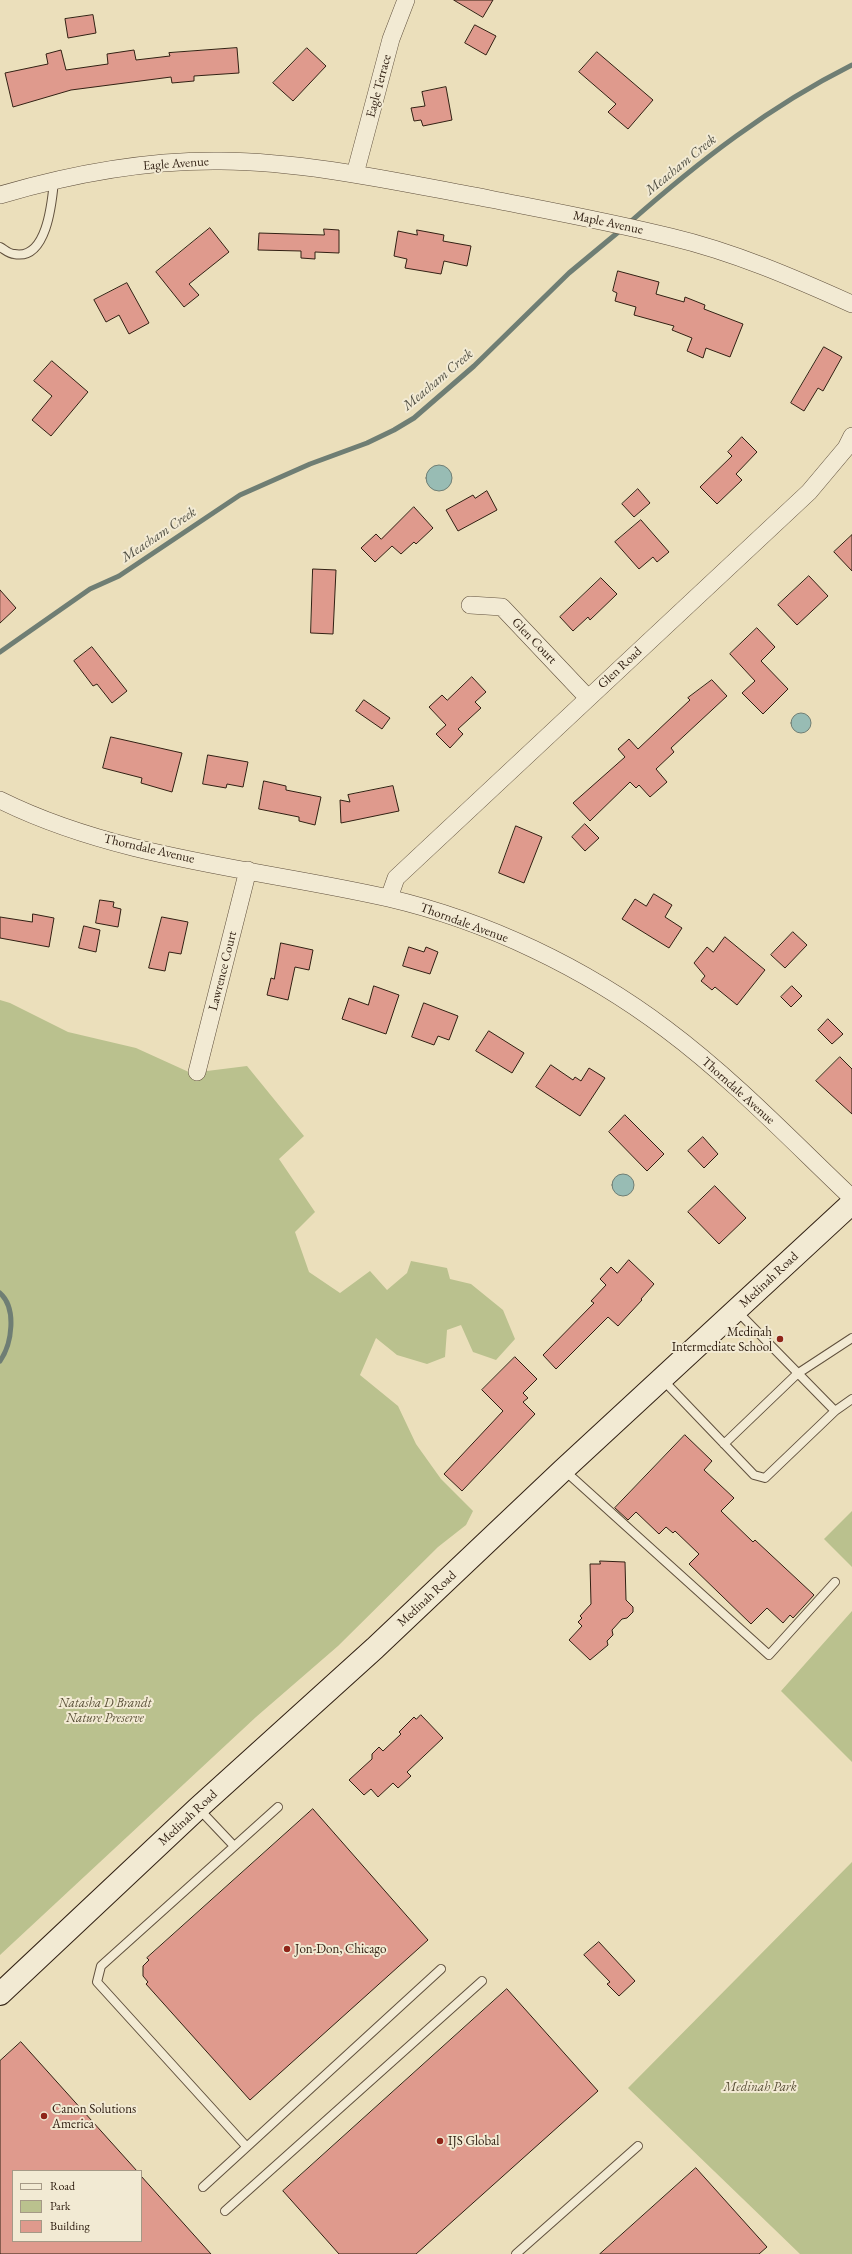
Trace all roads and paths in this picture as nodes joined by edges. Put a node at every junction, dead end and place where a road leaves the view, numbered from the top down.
1 (406, 0) edge
2 (355, 174) junction
3 (54, 181) junction
4 (0, 195) edge
5 (0, 247) edge
6 (852, 304) edge
7 (852, 436) edge
8 (470, 605) dead end
9 (588, 698) junction
10 (0, 800) edge
11 (248, 870) junction
12 (389, 898) junction
13 (197, 1072) dead end
14 (852, 1198) edge
15 (852, 1203) edge
16 (736, 1310) junction
17 (852, 1338) edge
18 (797, 1374) junction
19 (662, 1378) junction
20 (852, 1398) edge
21 (835, 1411) junction
22 (724, 1444) junction
23 (563, 1470) junction
24 (835, 1582) dead end
25 (278, 1807) dead end
26 (198, 1808) junction
27 (234, 1846) junction
28 (441, 1969) dead end
29 (482, 1981) dead end
30 (0, 1994) edge
31 (246, 2146) junction
32 (638, 2146) dead end
33 (203, 2186) dead end
34 (225, 2211) dead end
35 (516, 2254) edge

1 - 2 street, Eagle Terrace
2 - 3 street, Eagle Avenue
2 - 6 street, Maple Avenue
3 - 4 street, Eagle Avenue
3 - 5 lane
7 - 9 street, Glen Road
8 - 9 street, Glen Court
9 - 12 street, Glen Road
10 - 11 street, Thorndale Avenue
11 - 12 street, Thorndale Avenue
11 - 13 street, Lawrence Court
12 - 14 street, Thorndale Avenue
15 - 16 main road, Medinah Road
16 - 18 lane
16 - 19 main road, Medinah Road
17 - 18 lane
18 - 21 lane
18 - 22 lane
19 - 22 lane
19 - 23 main road, Medinah Road
20 - 21 lane
21 - 22 lane
23 - 24 lane
23 - 26 main road, Medinah Road
25 - 27 lane
26 - 27 lane
26 - 30 main road, Medinah Road
27 - 31 lane
28 - 31 lane
29 - 34 lane
31 - 33 lane
32 - 35 lane

